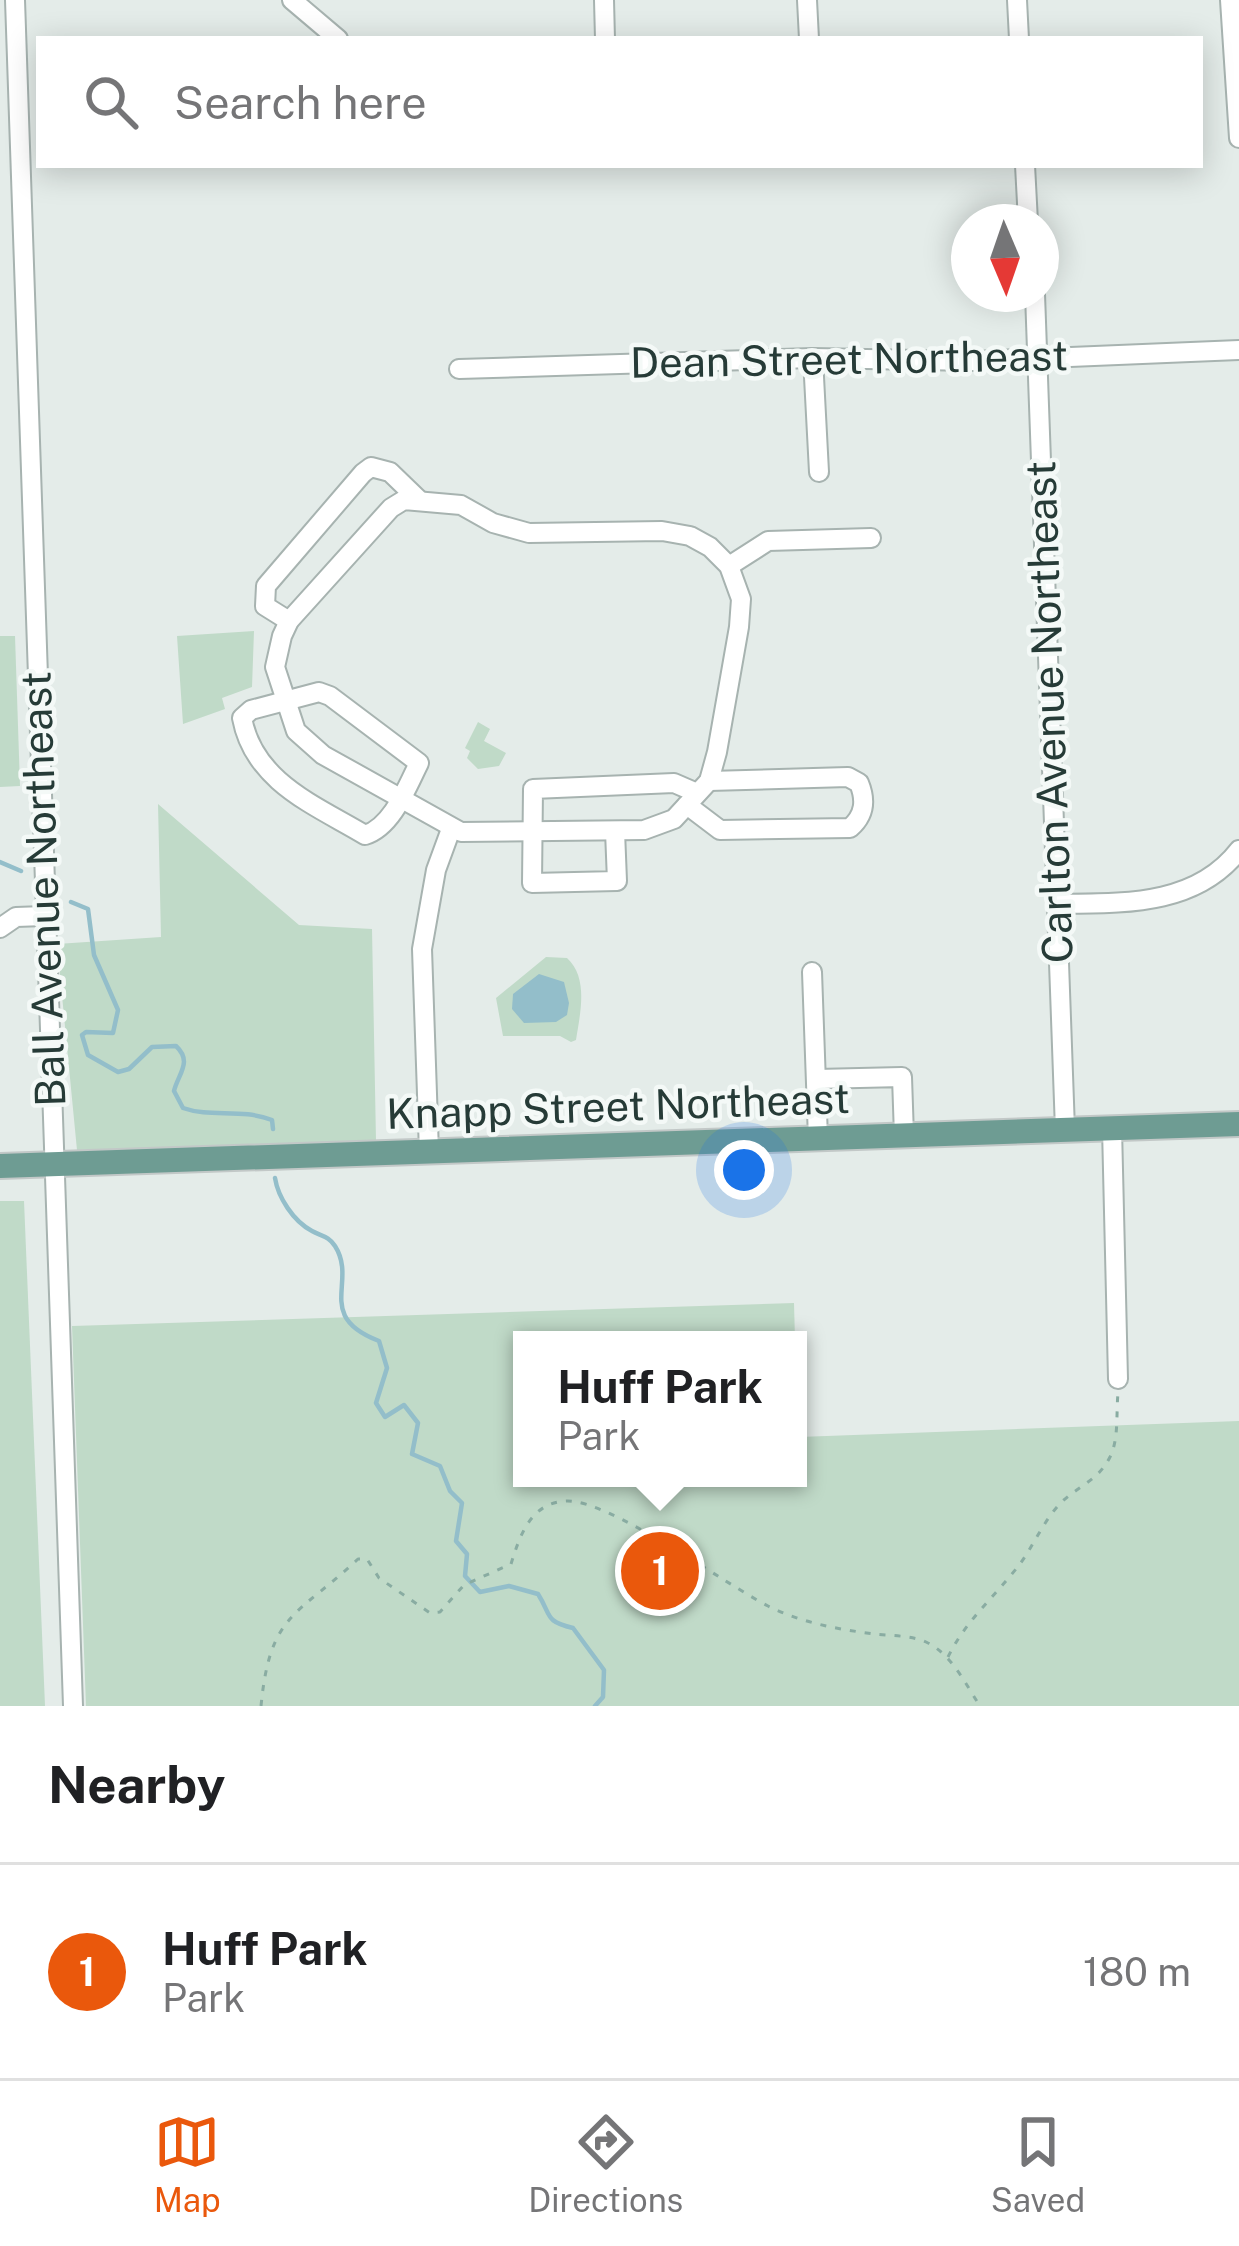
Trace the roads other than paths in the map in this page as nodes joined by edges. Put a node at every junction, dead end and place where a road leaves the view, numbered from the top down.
1 (15, 0) edge
2 (292, 0) edge
3 (604, 0) edge
4 (808, 0) edge
5 (1017, 0) edge
6 (1230, 0) edge
7 (334, 36) edge
8 (605, 36) edge
9 (809, 36) edge
10 (1019, 36) edge
11 (1239, 138) edge
12 (1024, 168) edge
13 (1027, 204) edge
14 (1036, 312) edge
15 (1239, 350) edge
16 (1037, 357) junction
17 (813, 358) junction
18 (460, 370) dead end
19 (818, 472) dead end
20 (419, 500) junction
21 (871, 538) dead end
22 (730, 566) junction
23 (289, 620) junction
24 (284, 702) junction
25 (698, 793) junction
26 (400, 800) junction
27 (451, 829) junction
28 (615, 831) junction
29 (531, 833) junction
30 (1239, 850) edge
31 (0, 902) edge
32 (1056, 904) junction
33 (44, 916) junction
34 (8, 922) edge
35 (812, 972) dead end
36 (817, 1079) junction
37 (1239, 1124) edge
38 (1112, 1128) junction
39 (1065, 1130) junction
40 (904, 1136) junction
41 (818, 1139) junction
42 (429, 1152) junction
43 (52, 1164) junction
44 (0, 1166) edge
45 (1118, 1379) road end
46 (73, 1706) edge

1 - 33 street, Ball Avenue Northeast
2 - 7 street
3 - 8 street
4 - 9 street
5 - 10 street
6 - 11 street
12 - 13 street
14 - 16 street, Carlton Avenue Northeast
15 - 16 street, Dean Street Northeast
16 - 17 street, Dean Street Northeast
16 - 32 street, Carlton Avenue Northeast
17 - 18 street, Dean Street Northeast
17 - 19 street
20 - 22 street
20 - 23 street
20 - 23 street
21 - 22 street
22 - 25 street
23 - 24 street
24 - 26 street
24 - 26 street
24 - 26 street
25 - 25 street
25 - 28 street
25 - 29 street
26 - 27 street
27 - 29 street
27 - 42 street
28 - 29 street
28 - 29 street
30 - 32 street
31 - 34 street
32 - 39 street, Carlton Avenue Northeast
33 - 34 street
33 - 43 street, Ball Avenue Northeast
35 - 36 street
36 - 40 street
36 - 41 street
37 - 38 main road, Knapp Street Northeast
38 - 39 main road, Knapp Street Northeast
38 - 45 street
39 - 40 main road, Knapp Street Northeast
40 - 41 main road, Knapp Street Northeast
41 - 42 main road, Knapp Street Northeast
42 - 43 main road, Knapp Street Northeast
43 - 44 main road, Knapp Street Northeast
43 - 46 street, Ball Avenue Northeast

